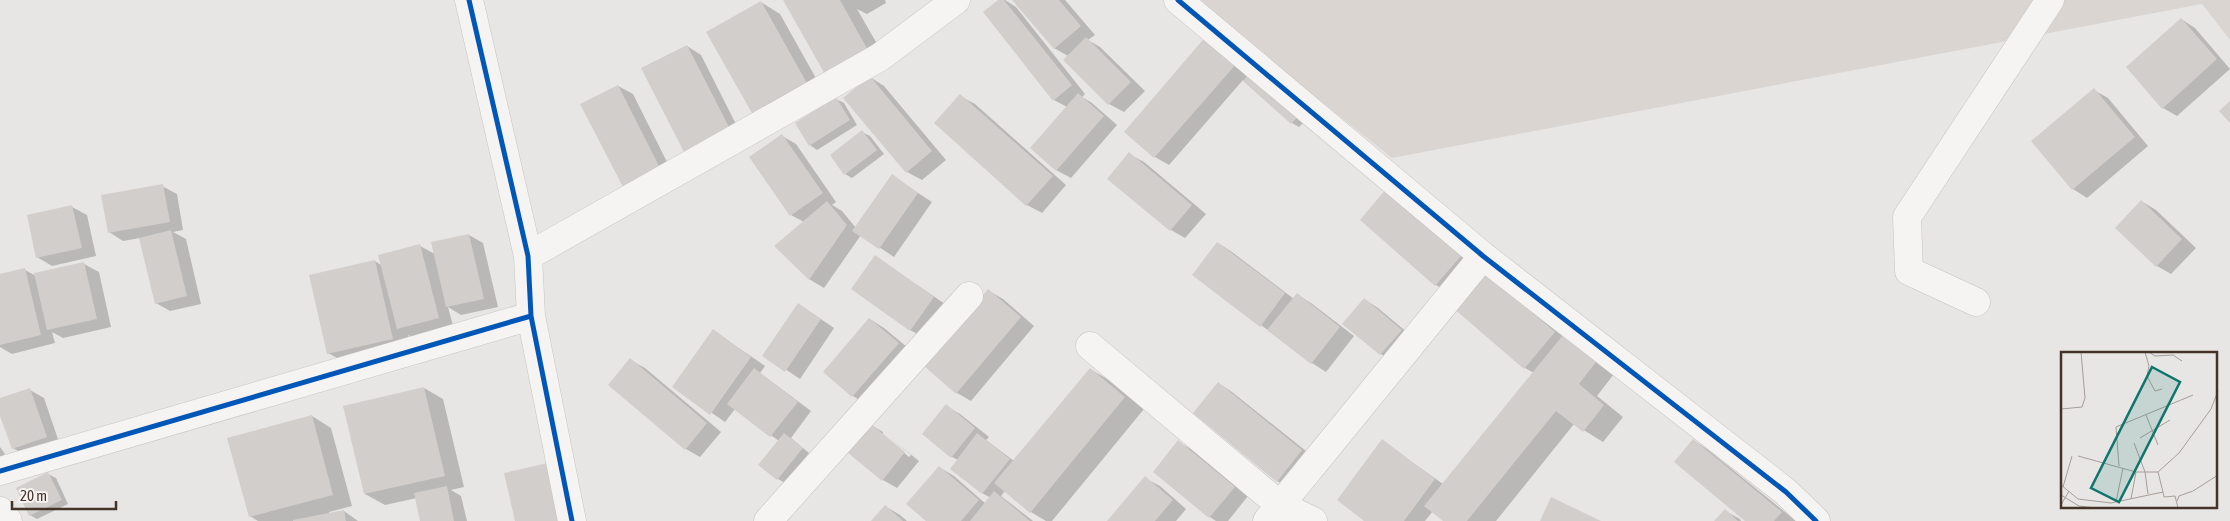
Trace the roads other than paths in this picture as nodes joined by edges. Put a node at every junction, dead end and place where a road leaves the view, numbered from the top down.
1 (469, 0) edge
2 (956, 0) edge
3 (1178, 0) edge
4 (2050, 0) edge
5 (528, 256) junction
6 (1483, 256) junction
7 (968, 296) dead end
8 (1976, 302) dead end
9 (531, 316) junction
10 (1090, 346) dead end
11 (0, 471) edge
12 (0, 511) edge
13 (1274, 514) edge
14 (8, 521) edge
15 (572, 521) edge
16 (768, 521) edge
17 (1313, 521) edge
18 (1816, 521) edge

1 - 5 street
2 - 5 street
3 - 6 street
4 - 8 street
5 - 9 street
6 - 13 street
6 - 18 street
7 - 16 street
9 - 11 street
9 - 15 street
10 - 13 street
12 - 14 street
13 - 17 street

